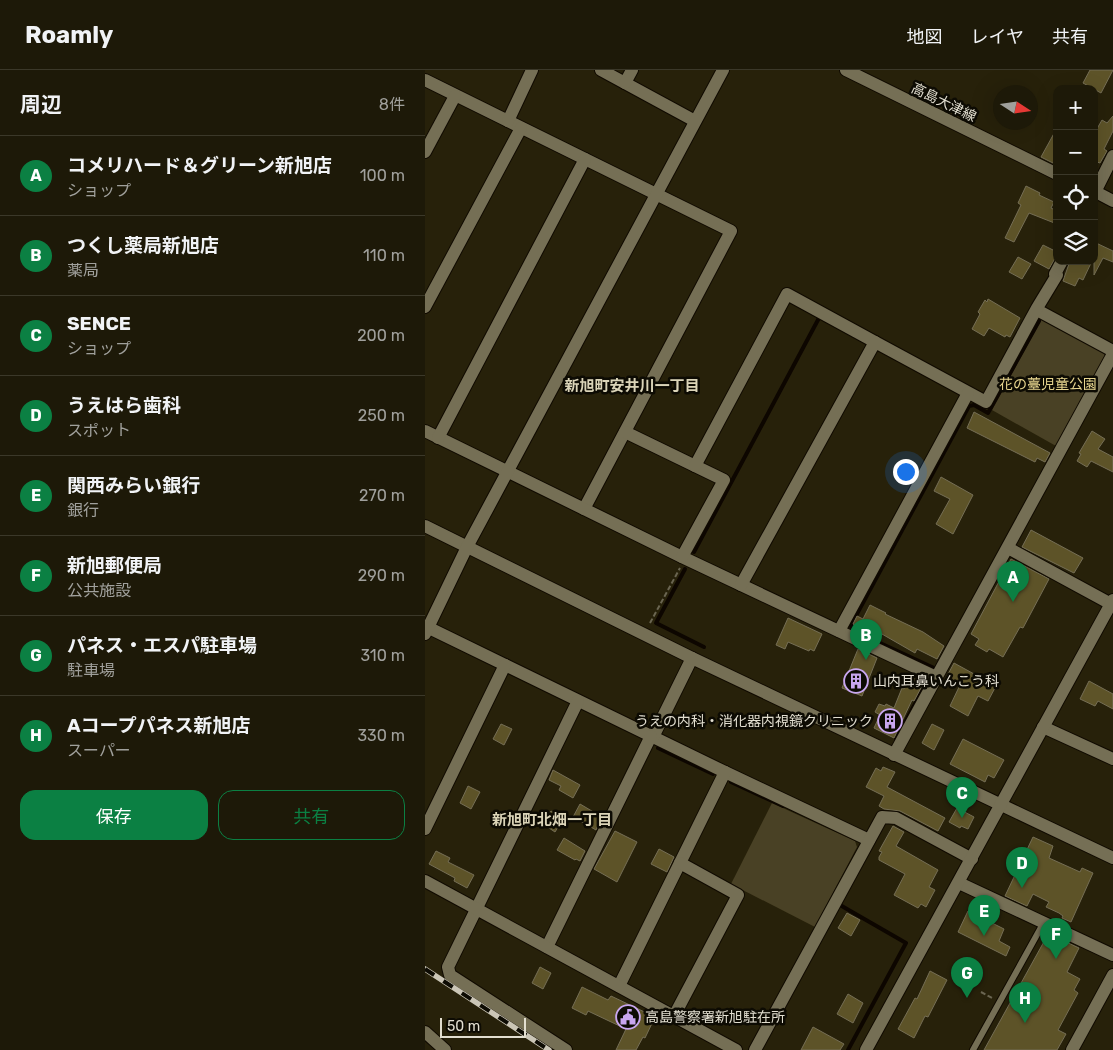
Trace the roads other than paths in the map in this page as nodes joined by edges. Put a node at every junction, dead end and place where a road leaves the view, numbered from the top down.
1 (533, 70) edge
2 (601, 70) edge
3 (632, 70) edge
4 (723, 70) edge
5 (846, 70) edge
6 (425, 80) edge
7 (625, 82) junction
8 (455, 96) junction
9 (508, 121) junction
10 (695, 121) junction
11 (521, 128) junction
12 (425, 152) edge
13 (1113, 156) edge
14 (585, 160) junction
15 (1053, 172) edge
16 (1098, 186) edge
17 (1098, 194) edge
18 (656, 195) junction
19 (1113, 201) edge
20 (1060, 265) edge
21 (425, 307) edge
22 (1037, 310) junction
23 (875, 342) junction
24 (1113, 352) edge
25 (968, 393) junction
26 (425, 431) edge
27 (625, 432) junction
28 (438, 438) junction
29 (695, 466) junction
30 (507, 471) junction
31 (584, 509) junction
32 (425, 526) edge
33 (467, 547) junction
34 (1008, 548) junction
35 (684, 558) junction
36 (741, 585) junction
37 (1112, 602) edge
38 (426, 629) edge
39 (839, 631) junction
40 (692, 658) junction
41 (505, 665) junction
42 (936, 677) junction
43 (579, 701) junction
44 (1043, 727) junction
45 (652, 737) junction
46 (894, 755) junction
47 (1113, 759) edge
48 (725, 772) junction
49 (1001, 805) junction
50 (425, 828) edge
51 (869, 840) junction
52 (1113, 858) edge
53 (972, 859) junction
54 (680, 863) junction
55 (425, 881) edge
56 (959, 883) junction
57 (476, 909) junction
58 (1044, 922) junction
59 (547, 948) junction
60 (1113, 955) edge
61 (1113, 975) edge
62 (619, 986) junction
63 (674, 1016) junction
64 (425, 1032) edge
65 (445, 1050) edge
66 (566, 1050) edge
67 (736, 1050) edge
68 (755, 1050) edge
69 (866, 1050) edge
70 (973, 1050) edge
71 (1072, 1050) edge

1 - 9 street
2 - 7 street
3 - 7 street
4 - 10 street
5 - 15 street, 高島大津線
6 - 8 street
7 - 10 street
8 - 9 street
8 - 12 street
9 - 11 street
10 - 18 street
11 - 14 street
11 - 21 street
13 - 16 street
14 - 18 street
14 - 28 street
17 - 19 street
18 - 27 street
18 - 30 street
20 - 22 street
22 - 24 street
22 - 25 street
23 - 25 street
23 - 29 street
23 - 36 street
24 - 34 street
25 - 39 street
26 - 28 street
27 - 29 street
27 - 31 street
28 - 30 street
29 - 35 street
30 - 31 street
30 - 33 street
31 - 35 street
32 - 33 street
33 - 38 street
33 - 40 street
34 - 37 street
34 - 42 street
35 - 36 street
36 - 39 street
37 - 44 street
38 - 41 street
39 - 42 street
40 - 45 street
40 - 46 street
41 - 43 street
41 - 50 street
42 - 46 street
43 - 45 street
43 - 57 street
44 - 47 street
44 - 49 street
45 - 48 street
45 - 59 street
46 - 49 street
48 - 51 street
48 - 54 street
49 - 52 street
49 - 53 street
51 - 53 street
51 - 68 street
53 - 56 street
54 - 62 street
54 - 63 street
55 - 57 street
56 - 58 street
56 - 69 street
57 - 59 street
57 - 66 street
58 - 60 street
58 - 70 lane
59 - 62 street
61 - 71 street
62 - 63 street
63 - 67 street
64 - 65 street

